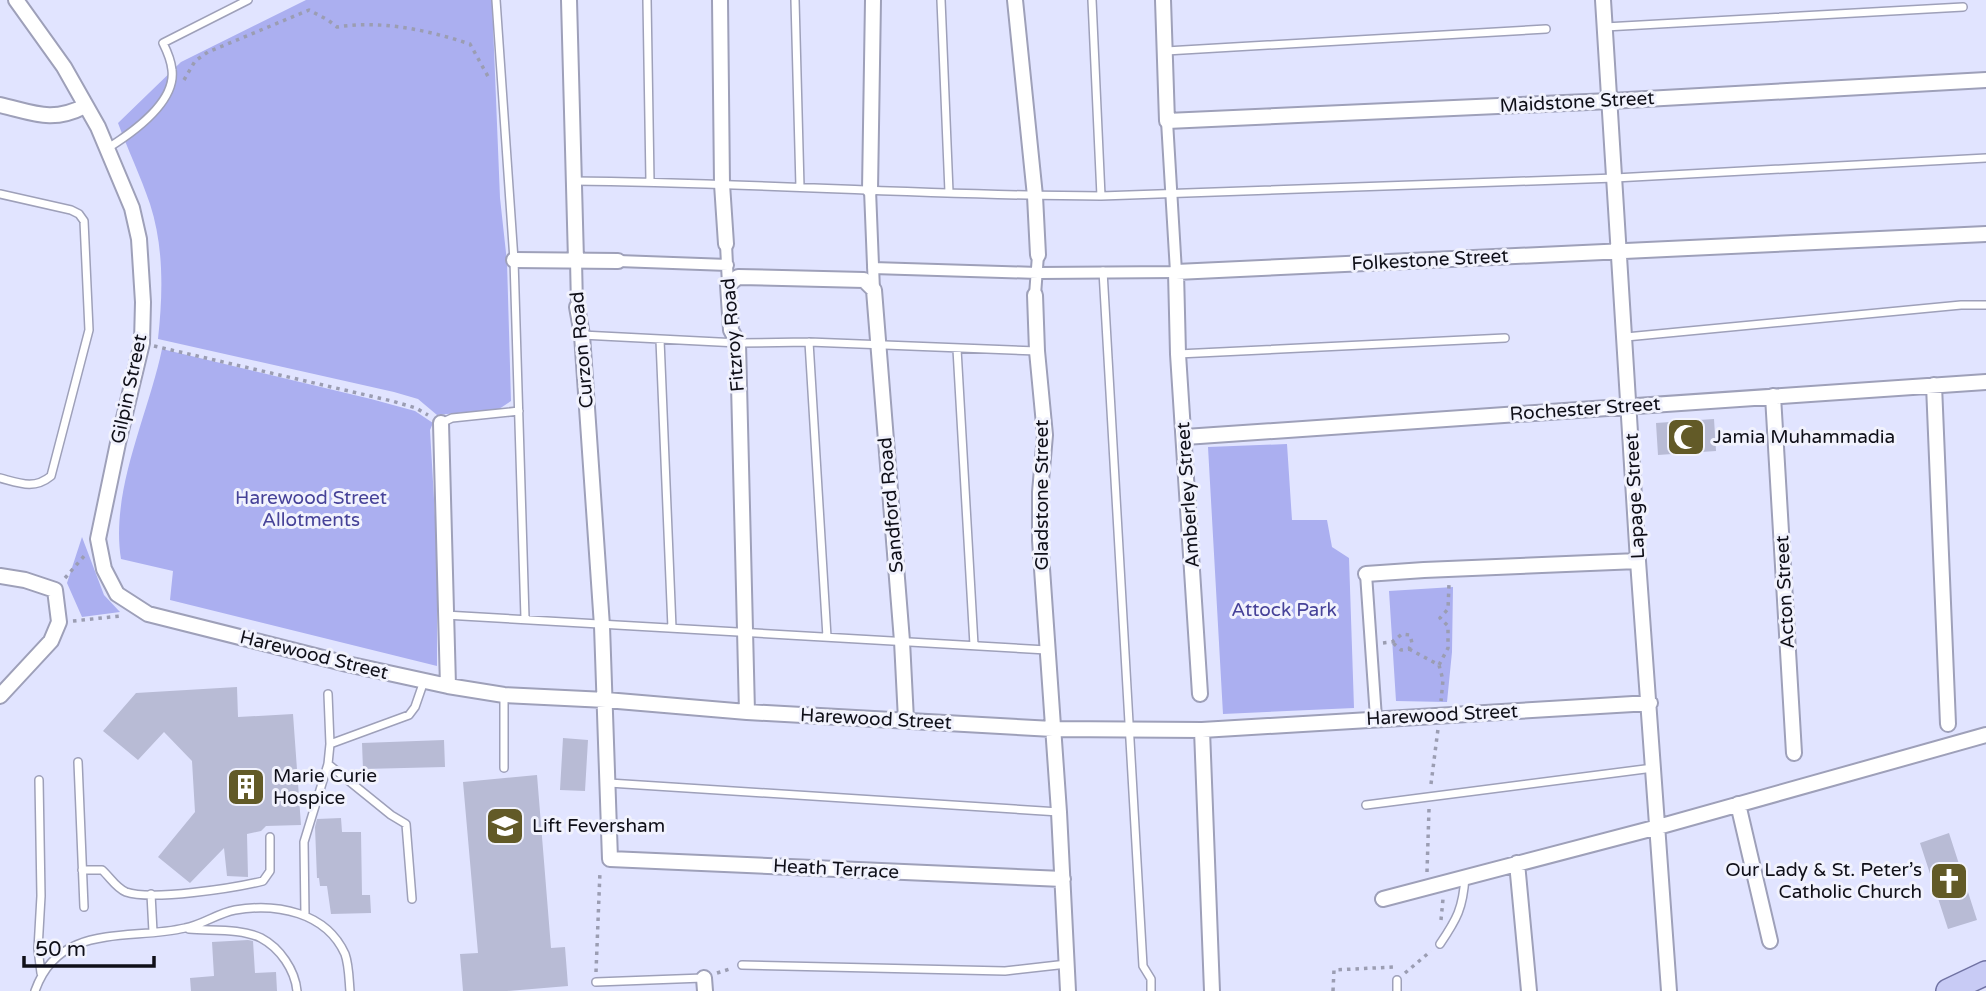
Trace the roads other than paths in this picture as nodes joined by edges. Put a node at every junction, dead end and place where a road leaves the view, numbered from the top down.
1 (16, 0) edge
2 (248, 0) edge
3 (496, 0) edge
4 (569, 0) edge
5 (647, 0) edge
6 (720, 0) edge
7 (795, 0) edge
8 (873, 0) edge
9 (941, 0) edge
10 (1014, 0) edge
11 (1092, 0) edge
12 (1163, 0) edge
13 (1603, 0) edge
14 (1963, 7) dead end
15 (1605, 27) junction
16 (1546, 29) dead end
17 (1166, 51) junction
18 (1986, 80) edge
19 (1610, 101) junction
20 (0, 105) edge
21 (85, 106) junction
22 (1167, 121) junction
23 (108, 148) junction
24 (1986, 158) edge
25 (1615, 178) junction
26 (573, 181) junction
27 (650, 181) junction
28 (722, 184) junction
29 (800, 187) junction
30 (870, 190) junction
31 (949, 192) junction
32 (0, 194) edge
33 (1170, 195) junction
34 (1035, 196) junction
35 (1101, 196) junction
36 (1986, 234) edge
37 (726, 244) joint
38 (1620, 251) junction
39 (1038, 255) joint
40 (514, 260) junction
41 (576, 260) junction
42 (618, 261) joint
43 (727, 265) junction
44 (873, 268) junction
45 (1103, 271) junction
46 (1038, 272) junction
47 (1176, 272) junction
48 (728, 285) junction
49 (869, 285) junction
50 (1035, 295) joint
51 (1986, 305) edge
52 (578, 307) joint
53 (582, 335) junction
54 (1626, 337) junction
55 (1505, 338) dead end
56 (660, 340) junction
57 (809, 342) junction
58 (738, 343) junction
59 (877, 345) junction
60 (957, 349) junction
61 (1037, 351) junction
62 (1178, 354) junction
63 (1986, 382) edge
64 (1934, 385) junction
65 (1773, 396) junction
66 (1630, 406) junction
67 (519, 411) junction
68 (441, 423) joint
69 (1185, 437) junction
70 (0, 478) edge
71 (1638, 561) junction
72 (1366, 574) joint
73 (0, 576) edge
74 (117, 594) joint
75 (445, 615) junction
76 (526, 618) junction
77 (602, 625) junction
78 (672, 628) junction
79 (745, 632) junction
80 (827, 637) junction
81 (902, 641) junction
82 (974, 645) junction
83 (1047, 650) junction
84 (424, 681) junction
85 (447, 686) junction
86 (328, 694) dead end
87 (1200, 694) dead end
88 (504, 695) junction
89 (0, 696) edge
90 (606, 700) junction
91 (1650, 703) junction
92 (747, 712) junction
93 (1376, 718) junction
94 (906, 720) junction
95 (1948, 724) dead end
96 (1053, 729) junction
97 (1128, 729) junction
98 (1202, 730) junction
99 (1986, 735) edge
100 (330, 744) junction
101 (1794, 753) dead end
102 (78, 762) dead end
103 (328, 764) junction
104 (504, 768) dead end
105 (1654, 768) junction
106 (39, 780) dead end
107 (609, 783) junction
108 (1738, 804) junction
109 (1366, 805) dead end
110 (1059, 812) junction
111 (1658, 827) junction
112 (270, 837) dead end
113 (610, 859) joint
114 (1517, 863) junction
115 (82, 870) junction
116 (1465, 877) junction
117 (1063, 879) junction
118 (152, 894) junction
119 (412, 898) dead end
120 (1383, 899) dead end
121 (83, 907) dead end
122 (305, 915) junction
123 (184, 929) junction
124 (153, 932) junction
125 (1770, 941) dead end
126 (1440, 944) road end
127 (1067, 964) junction
128 (741, 965) dead end
129 (41, 973) junction
130 (1986, 974) edge
131 (1397, 980) road end
132 (596, 982) road end
133 (705, 985) edge
134 (632, 987) edge
135 (35, 991) edge
136 (297, 991) edge
137 (350, 991) edge
138 (1068, 991) edge
139 (1151, 991) edge
140 (1212, 991) edge
141 (1397, 991) edge
142 (1529, 991) edge
143 (1669, 991) edge
144 (1949, 991) edge

1 - 21 street, Gilpin Street
2 - 23 lane
3 - 40 lane
4 - 26 street, Curzon Road
5 - 27 lane
6 - 28 street, Fitzroy Road
7 - 29 lane
8 - 30 street, Sandford Road
9 - 31 lane
10 - 34 street, Gladstone Street
11 - 35 lane
12 - 17 street, Amberley Street
13 - 15 street, Lapage Street
14 - 15 lane
15 - 19 street, Lapage Street
16 - 17 lane
17 - 22 street, Amberley Street
18 - 19 street, Maidstone Street
19 - 22 street, Maidstone Street
19 - 25 street, Lapage Street
20 - 21 street
21 - 23 street, Gilpin Street
22 - 33 street, Amberley Street
23 - 74 street, Gilpin Street
24 - 25 lane
25 - 33 lane
25 - 38 street, Lapage Street
26 - 27 lane
26 - 41 street, Curzon Road
27 - 28 lane
28 - 29 lane
28 - 37 street, Fitzroy Road
29 - 30 lane
30 - 31 lane
30 - 44 street, Sandford Road
31 - 34 lane
32 - 70 lane
33 - 35 lane
33 - 47 street, Amberley Street
34 - 35 lane
34 - 39 street, Gladstone Street
36 - 38 street, Folkestone Street
37 - 43 street, Fitzroy Road
38 - 47 street, Folkestone Street
38 - 54 street, Lapage Street
39 - 46 street, Gladstone Street
40 - 41 street
40 - 67 lane
41 - 42 street
41 - 52 street, Curzon Road
42 - 43 street
43 - 48 street, Fitzroy Road
44 - 46 street, Folkestone Street
44 - 49 street, Sandford Road
45 - 46 street, Folkestone Street
45 - 47 street, Folkestone Street
45 - 97 lane
46 - 50 street, Gladstone Street
47 - 62 street, Amberley Street
48 - 49 street
48 - 58 street, Fitzroy Road
49 - 59 street, Sandford Road
50 - 61 street, Gladstone Street
51 - 54 lane
52 - 53 street, Curzon Road
53 - 56 lane
53 - 77 street, Curzon Road
54 - 66 street, Lapage Street
55 - 62 lane
56 - 58 lane
56 - 78 lane
57 - 58 lane
57 - 59 lane
57 - 80 lane
58 - 79 street, Fitzroy Road
59 - 60 lane
59 - 81 street, Sandford Road
60 - 61 lane
60 - 82 lane
61 - 83 street, Gladstone Street
62 - 69 street, Amberley Street
63 - 64 street, Rochester Street
64 - 65 street, Rochester Street
64 - 95 street
65 - 66 street, Rochester Street
65 - 101 street, Acton Street
66 - 69 street, Rochester Street
66 - 71 street, Lapage Street
67 - 68 lane
67 - 76 lane
68 - 75 street
69 - 87 street, Amberley Street
71 - 72 street
71 - 91 street, Lapage Street
72 - 93 street
73 - 89 street
74 - 84 street, Harewood Street
75 - 76 lane
75 - 85 street
76 - 77 lane
77 - 78 lane
77 - 90 street, Curzon Road
78 - 79 lane
79 - 80 lane
79 - 92 street, Fitzroy Road
80 - 81 lane
81 - 82 lane
81 - 94 street, Sandford Road
82 - 83 lane
83 - 96 street, Gladstone Street
84 - 85 street, Harewood Street
84 - 100 lane
85 - 88 street, Harewood Street
86 - 100 lane
88 - 90 street, Harewood Street
88 - 104 lane
90 - 92 street, Harewood Street
90 - 107 street, Curzon Road
91 - 93 street, Harewood Street
91 - 105 street, Lapage Street
92 - 94 street, Harewood Street
93 - 98 street, Harewood Street
94 - 96 street, Harewood Street
96 - 97 street, Harewood Street
96 - 110 street, Gladstone Street
97 - 98 street, Harewood Street
97 - 139 lane
98 - 140 street
99 - 108 street
100 - 103 lane
102 - 115 lane
103 - 119 lane
103 - 122 lane
105 - 109 lane
105 - 111 street, Lapage Street
106 - 129 lane
107 - 110 lane
107 - 113 street, Curzon Road
108 - 111 street
108 - 125 street
110 - 117 street, Gladstone Street
111 - 114 street
111 - 143 street, Lapage Street
112 - 118 lane
113 - 117 street, Heath Terrace
114 - 116 street
114 - 142 street
115 - 118 lane
115 - 121 lane
116 - 120 street
116 - 126 lane
117 - 127 street, Gladstone Street
118 - 124 lane
122 - 123 lane
122 - 137 lane
123 - 124 lane
123 - 136 lane
124 - 129 lane
127 - 128 lane
127 - 138 street, Gladstone Street
129 - 135 lane
130 - 144 main road
131 - 141 lane
132 - 134 lane
133 - 134 lane

